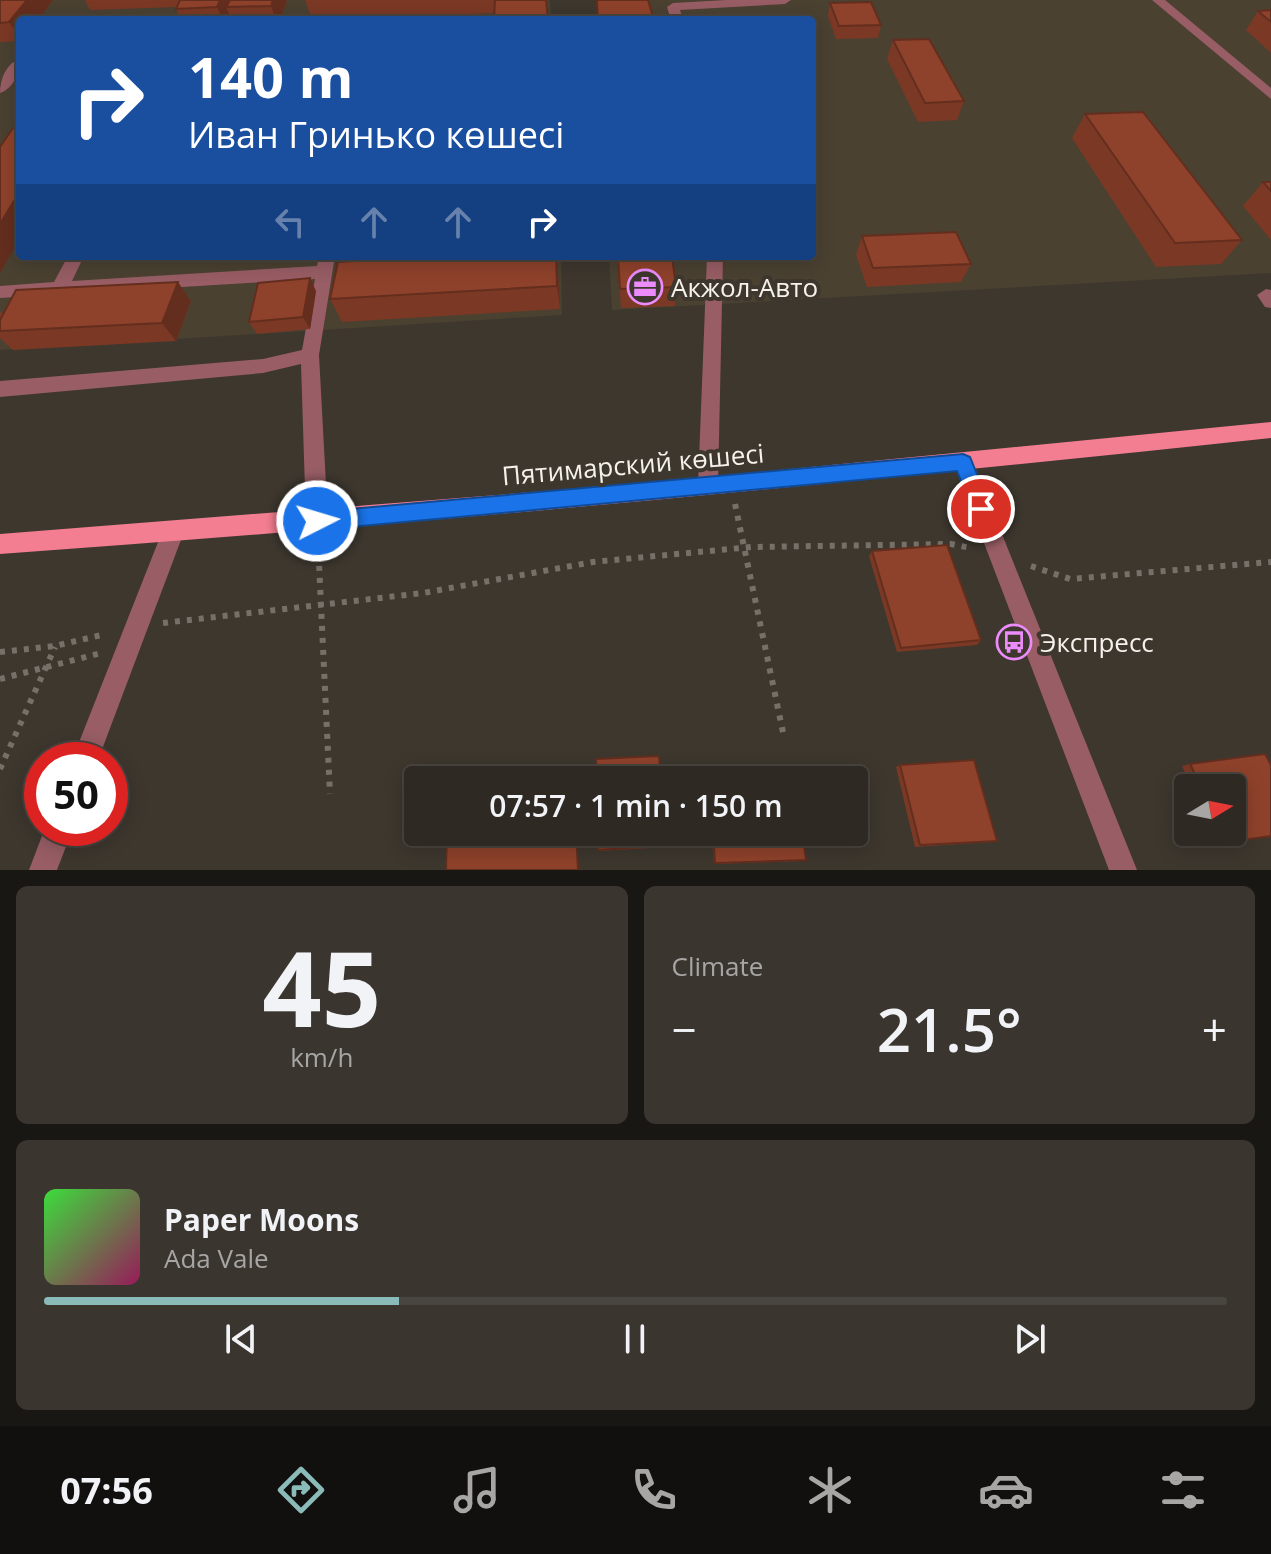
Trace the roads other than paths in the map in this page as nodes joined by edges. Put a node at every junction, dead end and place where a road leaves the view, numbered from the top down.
1 (785, 0) edge
2 (1158, 0) edge
3 (676, 16) edge
4 (16, 67) edge
5 (0, 89) edge
6 (1271, 95) edge
7 (74, 260) edge
8 (715, 260) edge
9 (326, 264) edge
10 (60, 288) junction
11 (0, 292) edge
12 (310, 355) junction
13 (0, 389) edge
14 (1271, 430) edge
15 (963, 462) junction
16 (708, 485) junction
17 (317, 521) junction
18 (173, 532) junction
19 (0, 544) edge
20 (92, 742) edge
21 (52, 846) edge
22 (43, 870) edge
23 (1123, 870) edge

1 - 3 street
2 - 6 street
4 - 5 street
7 - 10 street
8 - 16 street
9 - 10 street
9 - 12 street
10 - 11 street
12 - 13 street
12 - 17 street
14 - 15 main road, Пятимарский көшесі
15 - 16 main road, Пятимарский көшесі
15 - 23 street
16 - 17 main road, Пятимарский көшесі
17 - 18 main road, Пятимарский көшесі
18 - 19 main road, Пятимарский көшесі
18 - 20 street
21 - 22 street

